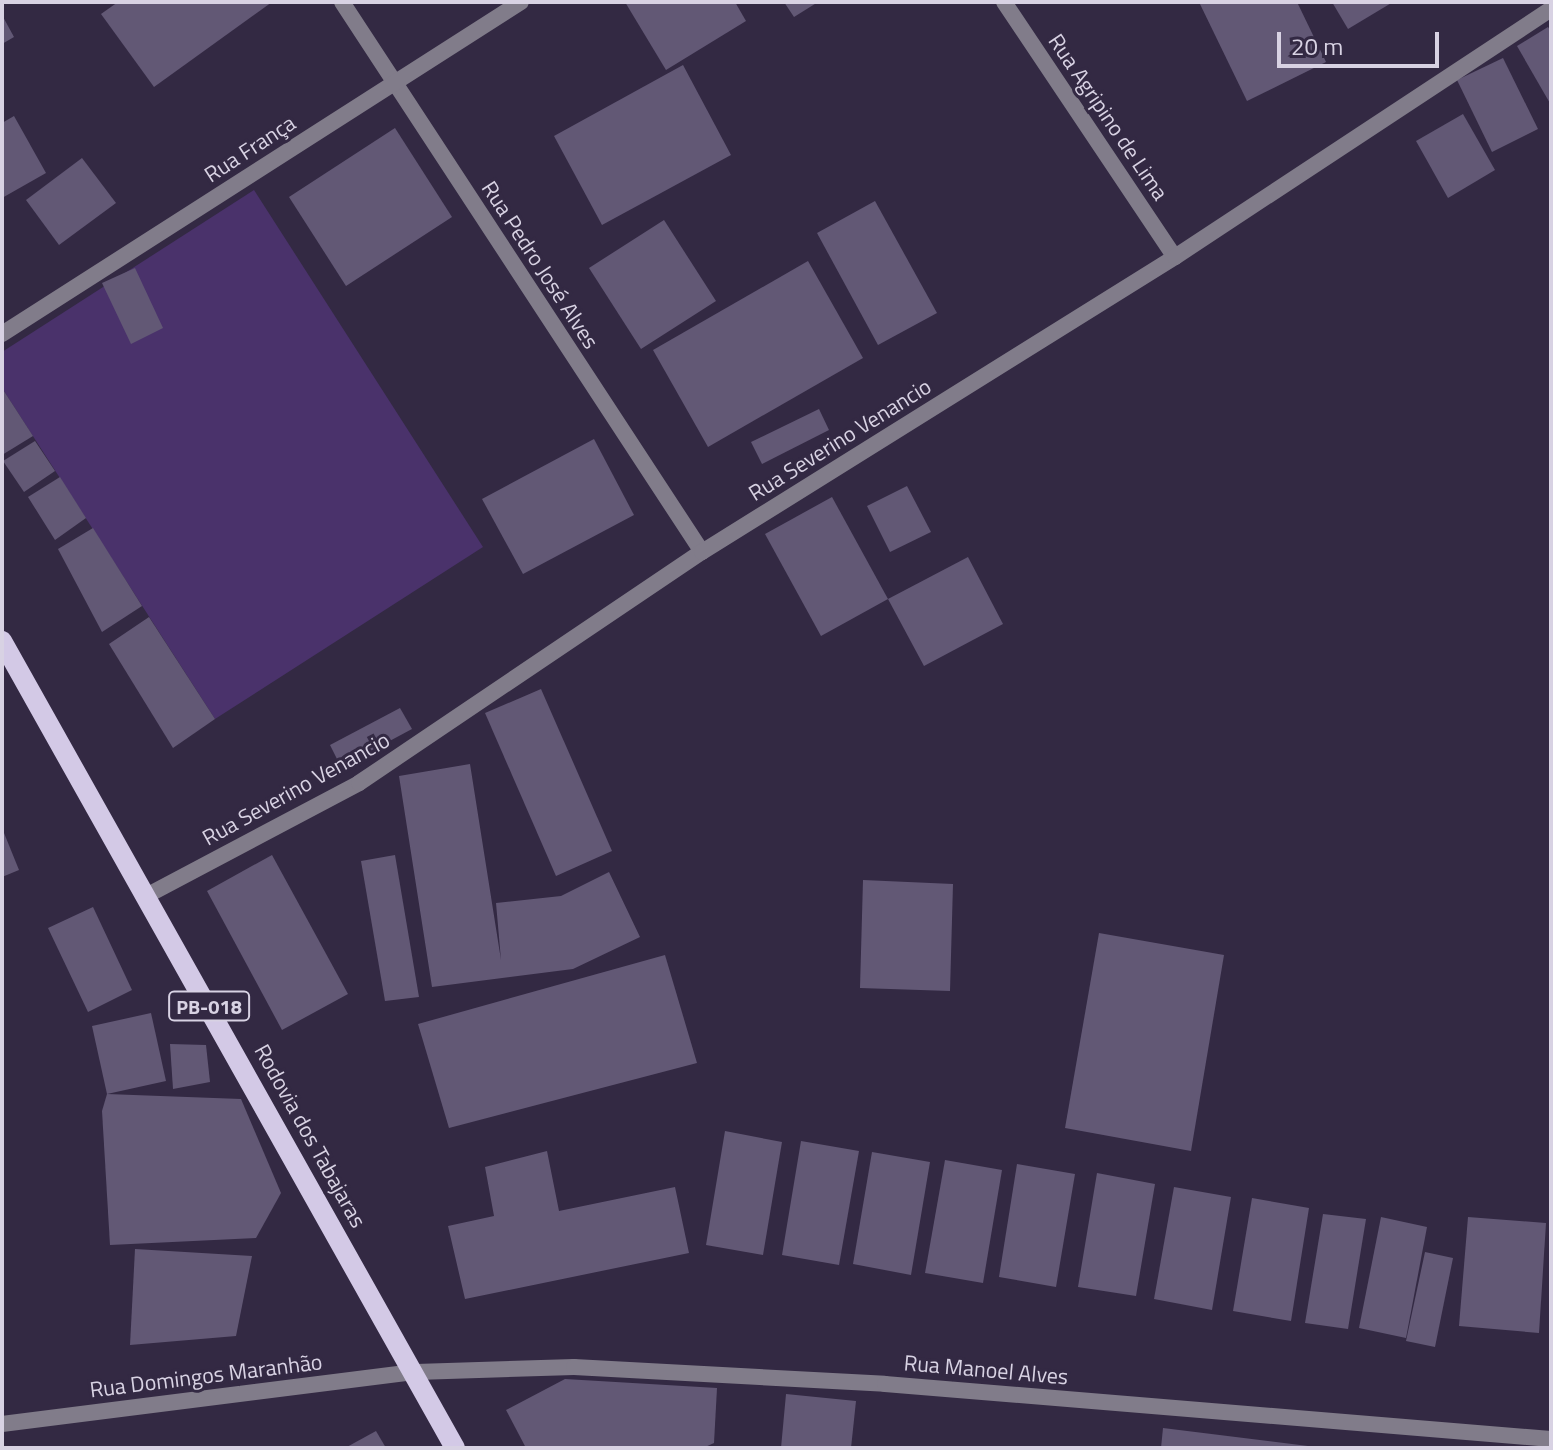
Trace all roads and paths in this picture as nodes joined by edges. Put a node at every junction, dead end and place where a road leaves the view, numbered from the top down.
1 (342, 2) edge
2 (521, 2) edge
3 (1004, 2) edge
4 (1551, 9) edge
5 (393, 84) junction
6 (1175, 257) junction
7 (2, 334) edge
8 (702, 552) junction
9 (2, 641) edge
10 (146, 896) junction
11 (416, 1372) junction
12 (2, 1424) edge
13 (1551, 1439) edge
14 (455, 1448) edge

1 - 5 street, Rua Pedro José Alves
2 - 5 street, Rua França
3 - 6 street, Rua Agripino de Lima
4 - 6 street, Rua Severino Venancio
5 - 7 street, Rua França
5 - 8 street, Rua Pedro José Alves
6 - 8 street, Rua Severino Venancio
8 - 10 street, Rua Severino Venancio
9 - 10 main road, Rodovia dos Tabajaras / PB-018
10 - 11 main road, Rodovia dos Tabajaras / PB-018
11 - 12 street, Rua Domingos Maranhão
11 - 13 street, Rua Manoel Alves
11 - 14 main road, Rodovia dos Tabajaras / PB-018

